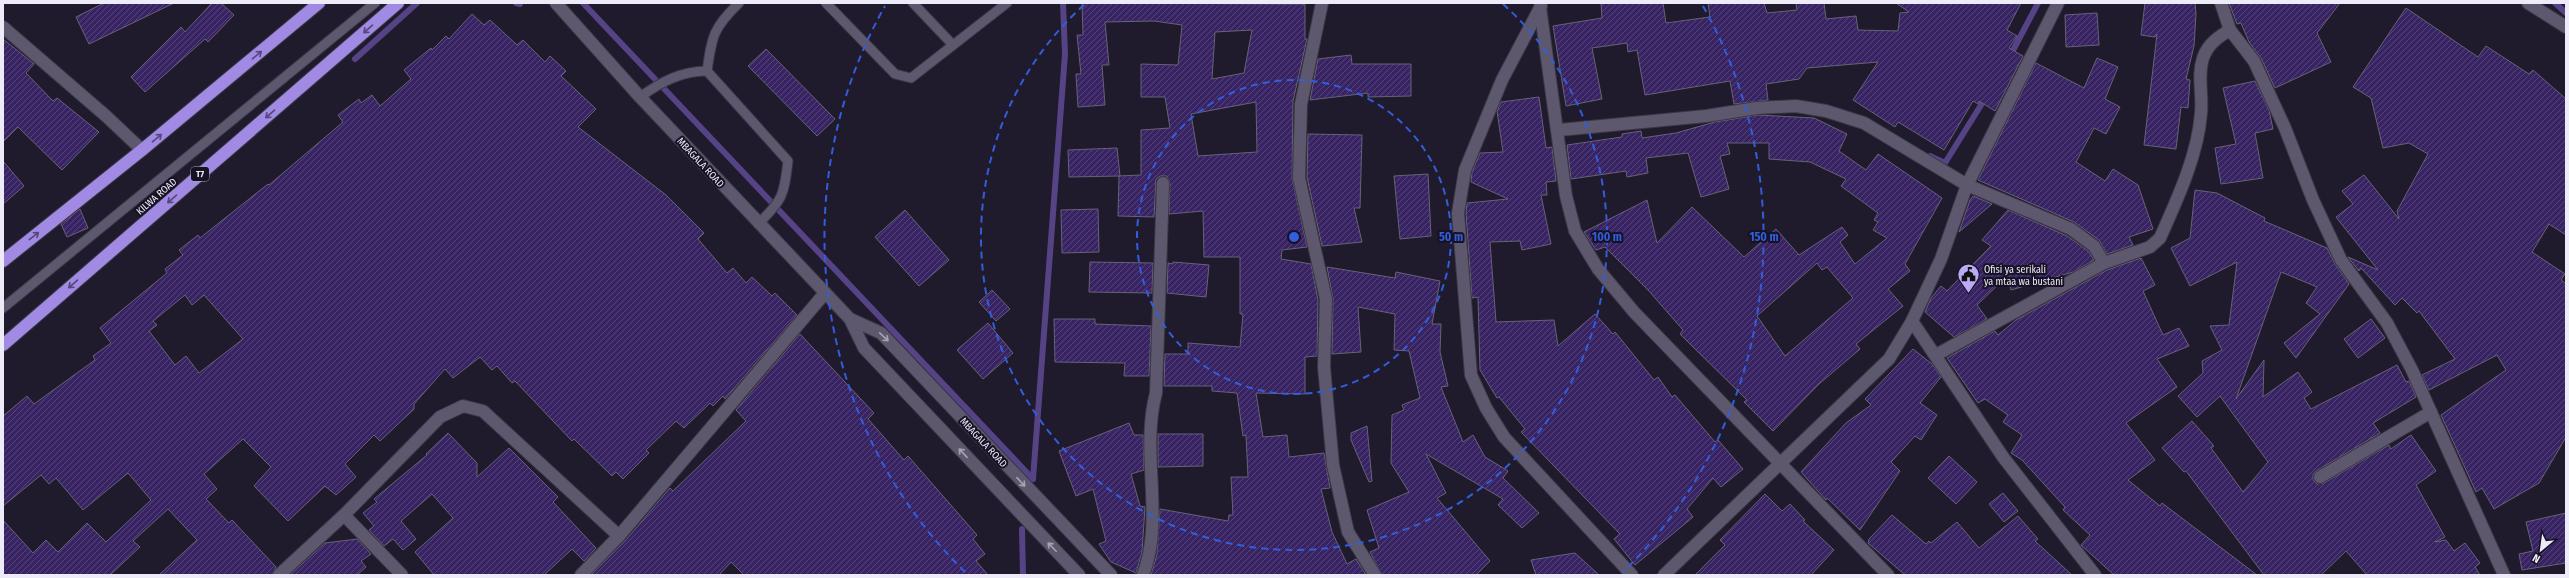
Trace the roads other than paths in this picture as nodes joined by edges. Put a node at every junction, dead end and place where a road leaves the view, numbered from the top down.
1 (319, 3) edge
2 (375, 3) edge
3 (398, 3) edge
4 (556, 3) edge
5 (739, 3) edge
6 (826, 3) edge
7 (913, 3) edge
8 (1007, 3) edge
9 (1322, 3) edge
10 (2058, 3) edge
11 (2221, 3) edge
12 (2528, 3) edge
13 (1541, 5) edge
14 (3, 27) edge
15 (2566, 27) edge
16 (2230, 30) junction
17 (953, 45) junction
18 (707, 71) junction
19 (640, 97) junction
20 (1559, 130) junction
21 (142, 150) junction
22 (1163, 183) dead end
23 (1967, 185) junction
24 (758, 224) junction
25 (3, 261) edge
26 (2104, 263) junction
27 (825, 293) junction
28 (3, 308) edge
29 (850, 319) junction
30 (1912, 321) junction
31 (3, 345) edge
32 (1936, 355) junction
33 (2431, 412) junction
34 (1780, 463) junction
35 (2320, 478) dead end
36 (344, 515) junction
37 (619, 536) junction
38 (279, 575) edge
39 (402, 575) edge
40 (581, 575) edge
41 (1079, 575) edge
42 (1111, 575) edge
43 (1143, 575) edge
44 (1375, 575) edge
45 (1632, 575) edge
46 (1664, 575) edge
47 (1888, 575) edge
48 (2095, 575) edge
49 (2504, 575) edge

21 -> 1 highway
2 - 28 lane
3 -> 31 highway, KILWA ROAD / T7
4 - 19 street, MBAGALA ROAD
5 - 18 lane
6 - 17 lane
7 - 17 lane
8 - 17 lane
9 - 44 street
10 - 23 street
11 - 16 street
12 - 15 street
13 - 20 street
13 - 45 street
14 - 21 street
16 - 26 street
16 - 33 street
18 - 19 lane
18 - 24 lane
19 - 24 street, MBAGALA ROAD
20 - 23 street
20 - 34 street
25 -> 21 highway
22 - 43 street
23 - 26 street
23 - 30 street
24 - 27 street, MBAGALA ROAD
26 - 32 street
27 - 29 street, MBAGALA ROAD
27 - 37 street
41 -> 29 street, MBAGALA ROAD
29 -> 42 street, MBAGALA ROAD
30 - 32 street
30 - 34 street
32 - 48 street
33 - 35 street
33 - 49 street
34 - 46 street
34 - 47 street
36 - 37 street
36 - 38 street
36 - 39 street
37 - 40 street

